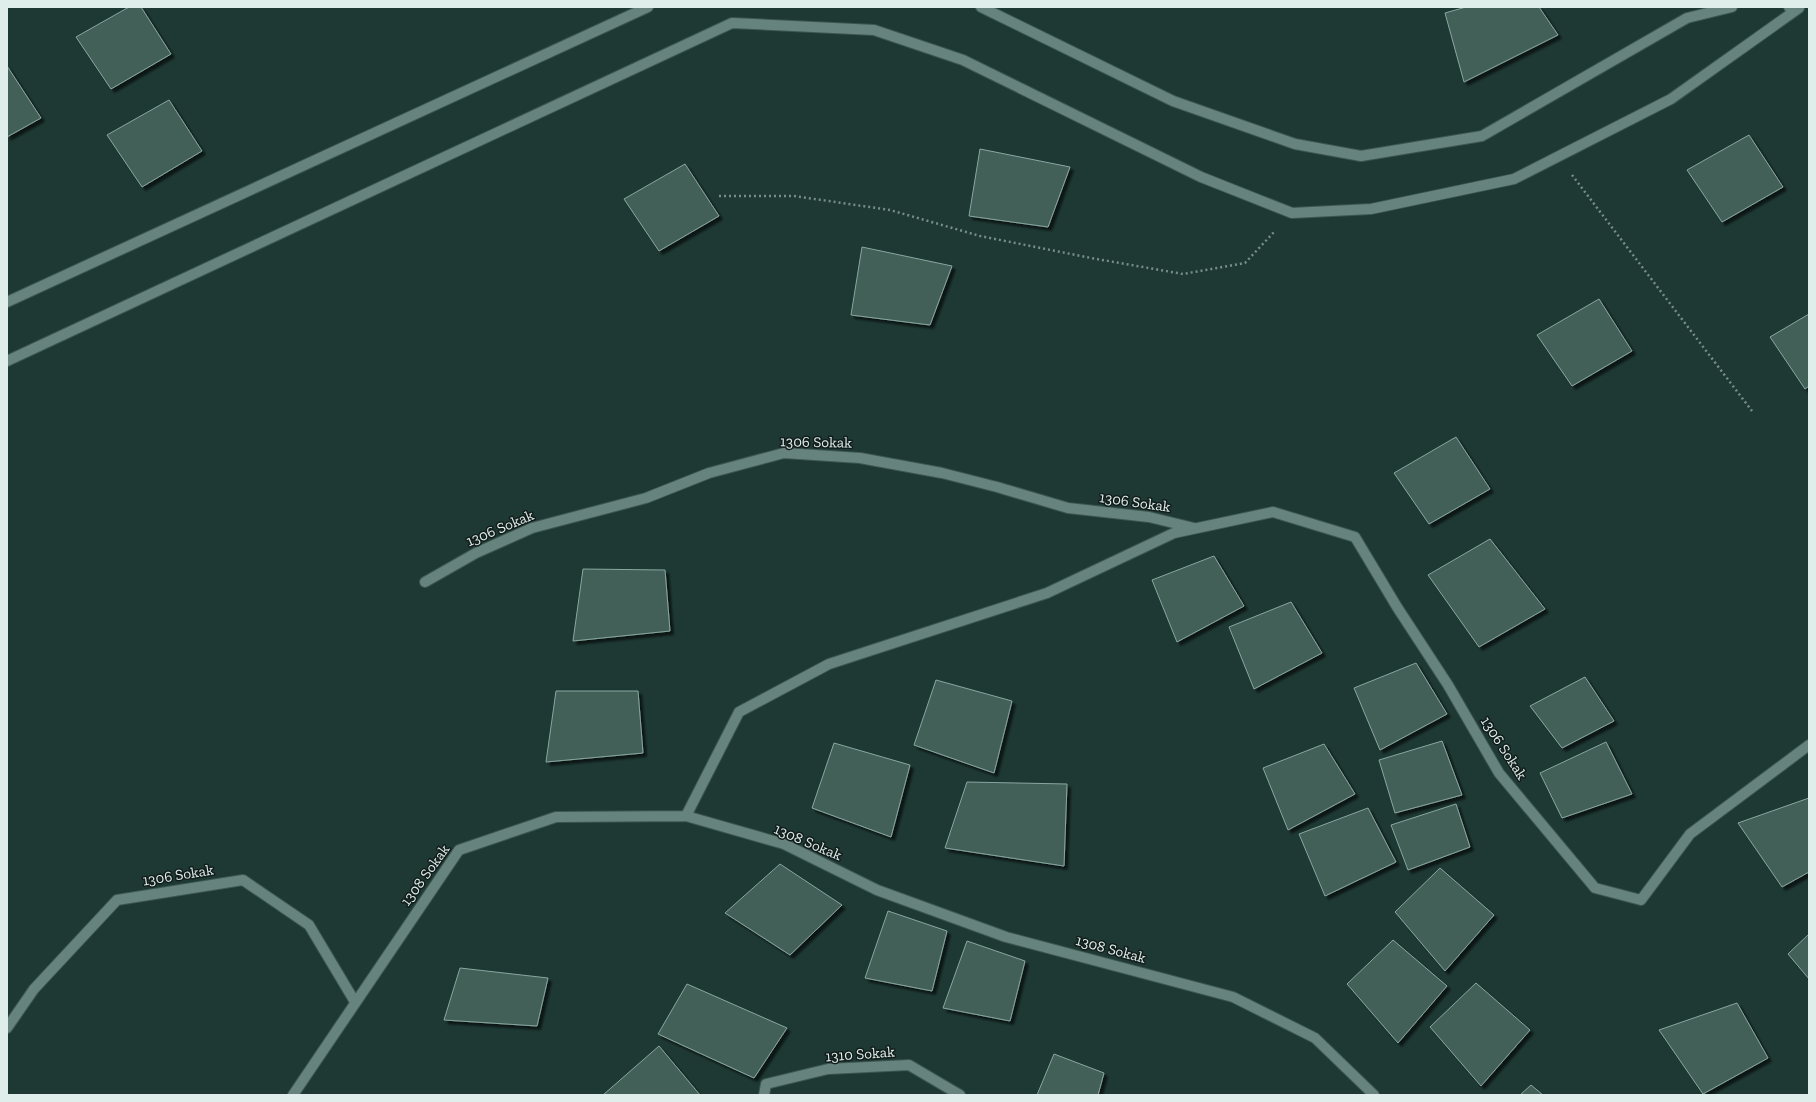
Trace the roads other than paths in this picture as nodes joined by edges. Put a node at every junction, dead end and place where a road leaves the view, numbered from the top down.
1 (648, 7) edge
2 (981, 7) edge
3 (1732, 7) edge
4 (1797, 8) edge
5 (7, 302) edge
6 (7, 361) edge
7 (1198, 528) junction
8 (425, 582) dead end
9 (1809, 745) edge
10 (686, 816) junction
11 (355, 1002) junction
12 (7, 1028) edge
13 (293, 1095) edge
14 (764, 1095) edge
15 (960, 1095) edge
16 (1374, 1095) edge

1 - 5 street
2 - 3 street
4 - 6 street
7 - 8 street, 1306 Sokak
7 - 9 street, 1306 Sokak
7 - 10 street, 1306 Sokak
10 - 11 street, 1308 Sokak
10 - 16 street, 1308 Sokak
11 - 12 street, 1306 Sokak
11 - 13 street, 1308 Sokak
14 - 15 street, 1310 Sokak

